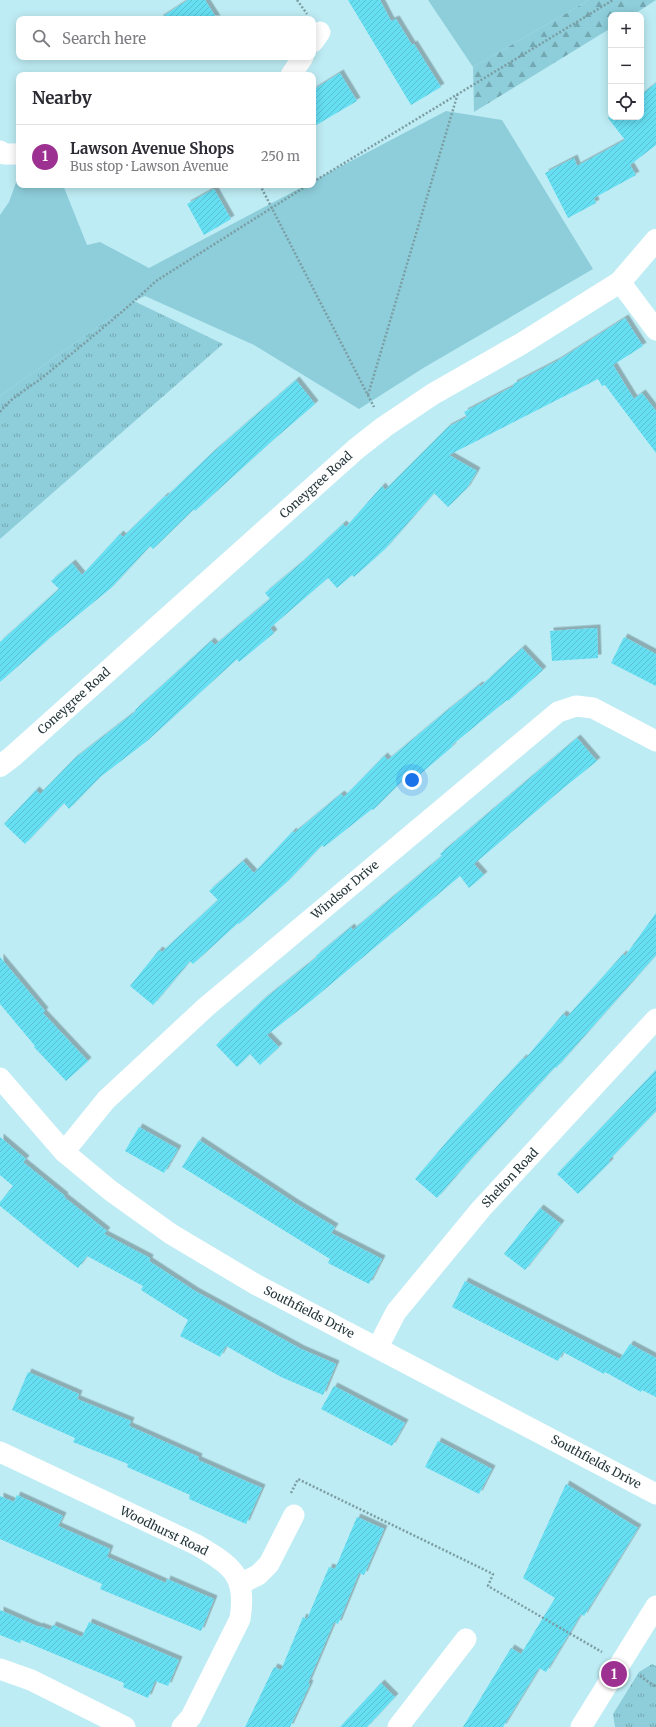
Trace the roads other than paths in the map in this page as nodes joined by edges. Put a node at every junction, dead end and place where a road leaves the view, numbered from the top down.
1 (301, 60) edge
2 (293, 72) edge
3 (656, 240) edge
4 (620, 282) junction
5 (656, 330) edge
6 (656, 741) edge
7 (0, 766) edge
8 (656, 1019) edge
9 (0, 1078) edge
10 (64, 1152) junction
11 (378, 1347) junction
12 (0, 1452) edge
13 (656, 1494) edge
14 (294, 1516) dead end
15 (240, 1584) junction
16 (656, 1606) edge
17 (466, 1638) dead end
18 (0, 1669) edge
19 (125, 1727) edge
20 (182, 1727) edge
21 (398, 1727) edge
22 (581, 1727) edge

1 - 2 street
3 - 4 street, Coneygree Road
4 - 5 street
4 - 7 street, Coneygree Road
6 - 10 street, Windsor Drive
8 - 11 street, Shelton Road
9 - 10 street, Southfields Drive
10 - 11 street, Southfields Drive
11 - 13 street, Southfields Drive
12 - 15 street, Woodhurst Road
14 - 15 street
15 - 20 street, Woodhurst Road
16 - 22 street
17 - 21 street
18 - 19 street

